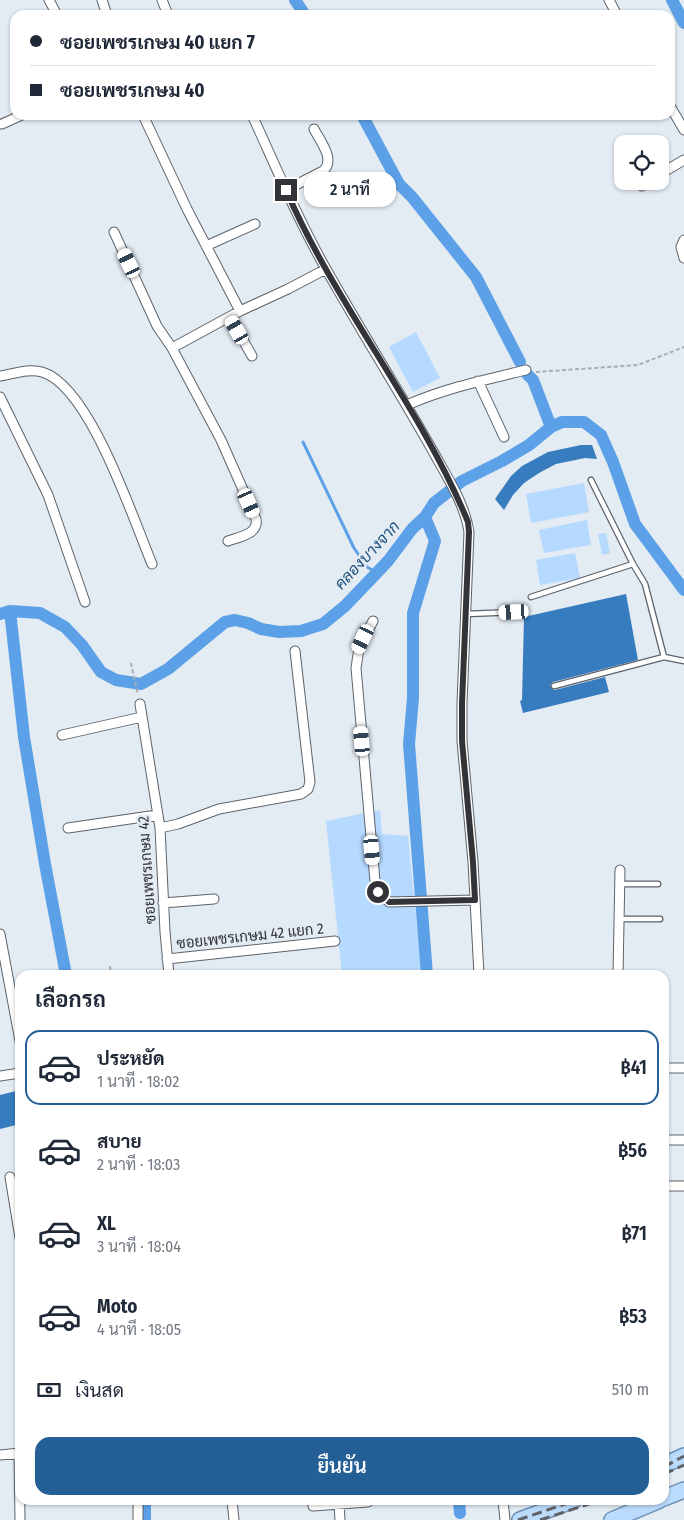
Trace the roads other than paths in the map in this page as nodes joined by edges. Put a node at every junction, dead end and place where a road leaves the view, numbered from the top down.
1 (675, 115) edge
2 (11, 120) edge
3 (145, 120) edge
4 (254, 120) edge
5 (2, 124) dead end
6 (314, 129) dead end
7 (684, 130) edge
8 (684, 160) edge
9 (669, 169) edge
10 (286, 190) junction
11 (255, 224) dead end
12 (114, 232) dead end
13 (684, 240) edge
14 (206, 246) junction
15 (684, 258) edge
16 (326, 269) junction
17 (240, 311) junction
18 (230, 316) junction
19 (172, 348) junction
20 (252, 356) dead end
21 (526, 370) road end
22 (0, 376) edge
23 (478, 381) junction
24 (0, 397) edge
25 (407, 405) junction
26 (504, 437) dead end
27 (590, 480) dead end
28 (228, 541) dead end
29 (152, 564) dead end
30 (633, 564) junction
31 (532, 596) dead end
32 (85, 602) dead end
33 (518, 608) dead end
34 (466, 614) junction
35 (373, 621) dead end
36 (295, 650) dead end
37 (664, 657) junction
38 (684, 661) edge
39 (554, 686) dead end
40 (140, 704) road end
41 (142, 717) junction
42 (62, 735) dead end
43 (157, 815) junction
44 (68, 828) dead end
45 (160, 828) junction
46 (620, 870) dead end
47 (620, 884) junction
48 (658, 884) dead end
49 (214, 899) dead end
50 (475, 900) junction
51 (163, 903) junction
52 (619, 919) junction
53 (660, 919) dead end
54 (0, 934) edge
55 (335, 941) dead end
56 (167, 959) junction
57 (168, 970) edge
58 (479, 970) edge
59 (618, 970) edge
60 (15, 1014) edge
61 (669, 1068) edge
62 (684, 1068) edge
63 (15, 1073) edge
64 (0, 1076) edge
65 (669, 1140) edge
66 (684, 1140) edge
67 (10, 1177) dead end
68 (669, 1186) edge
69 (684, 1186) edge
70 (15, 1205) edge
71 (15, 1454) edge
72 (0, 1456) edge
73 (684, 1456) edge
74 (669, 1463) edge
75 (684, 1490) edge
76 (669, 1496) edge
77 (20, 1505) edge
78 (138, 1505) edge
79 (232, 1505) edge
80 (326, 1505) edge
81 (339, 1505) edge
82 (504, 1505) edge
83 (560, 1505) edge
84 (648, 1505) edge
85 (314, 1506) dead end
86 (20, 1520) edge
87 (138, 1520) edge
88 (234, 1520) edge
89 (340, 1520) edge
90 (505, 1520) edge
91 (520, 1520) edge
92 (612, 1520) edge

1 - 7 street
2 - 5 street
3 - 14 street
4 - 10 street
6 - 10 street
8 - 9 street
10 - 16 street
11 - 14 street
12 - 19 street
13 - 15 street
14 - 17 street
16 - 17 street
16 - 25 street
17 - 18 street
18 - 19 street
18 - 20 street
19 - 28 street
21 - 23 street
22 - 29 street
23 - 25 street
23 - 26 street
24 - 32 street
25 - 34 street
27 - 30 lane
30 - 31 lane
30 - 37 lane
33 - 34 lane
34 - 50 street
35 - 50 street
36 - 45 street
37 - 38 lane
37 - 39 lane
40 - 41 street, ซอยเพชรเกษม 42
41 - 42 street
41 - 43 street, ซอยเพชรเกษม 42
43 - 44 street
43 - 45 street, ซอยเพชรเกษม 42
45 - 51 street, ซอยเพชรเกษม 42
46 - 47 street
47 - 48 lane
47 - 52 street
49 - 51 street
50 - 58 street
51 - 56 street, ซอยเพชรเกษม 42
52 - 53 lane
52 - 59 street
54 - 60 street
55 - 56 street, ซอยเพชรเกษม 42 แยก 2
56 - 57 street, ซอยเพชรเกษม 42
61 - 62 street
63 - 64 street
65 - 66 street
67 - 70 street
68 - 69 street
71 - 72 street
73 - 74 main road
75 - 76 main road
77 - 86 street
78 - 87 street
79 - 88 street
80 - 85 street
81 - 89 street
82 - 90 street
83 - 91 main road
84 - 92 main road

